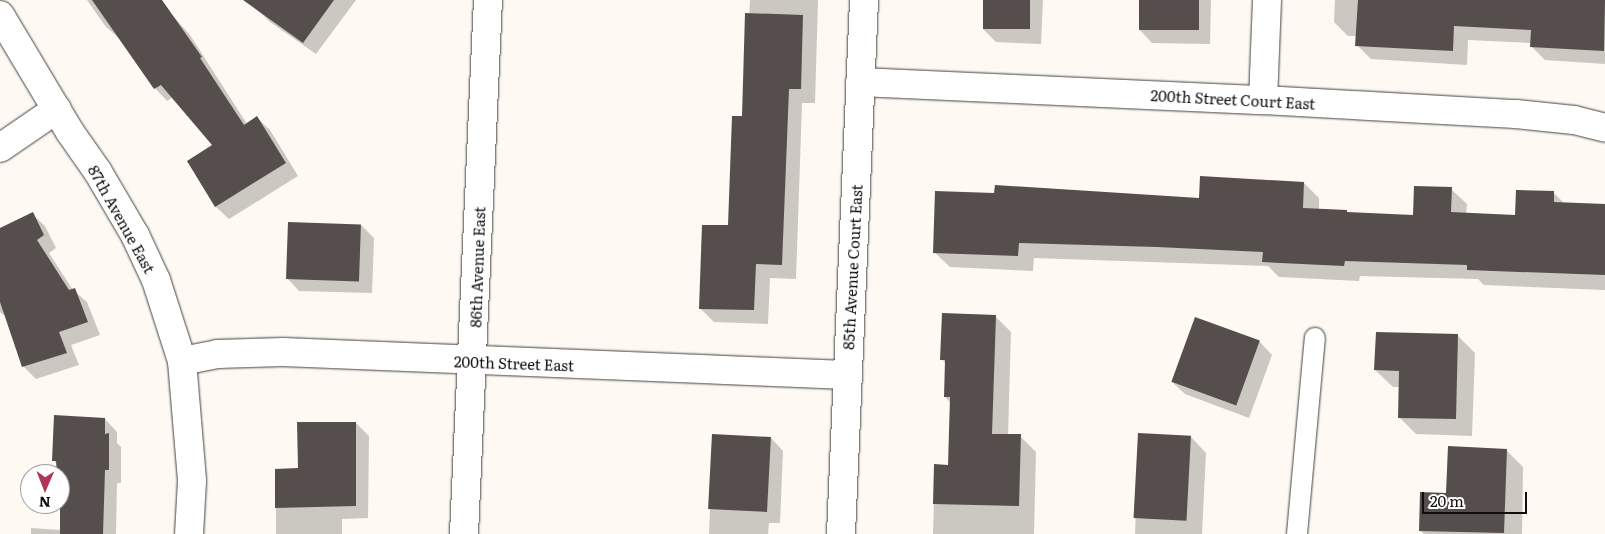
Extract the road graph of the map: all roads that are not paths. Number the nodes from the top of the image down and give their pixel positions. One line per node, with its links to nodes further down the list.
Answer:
1 (488, 0): 12 (street, 86th Avenue East)
2 (864, 0): 5 (street, 85th Avenue Court East)
3 (1267, 0): 6 (street)
4 (0, 15): 7 (street, 87th Avenue East)
5 (860, 82): 6 (street, 200th Street Court East); 13 (street, 85th Avenue Court East)
6 (1263, 100): 8 (street, 200th Street Court East)
7 (57, 109): 9 (street); 11 (street, 87th Avenue East)
8 (1605, 128)
9 (0, 148)
10 (1315, 338): 17 (lane)
11 (182, 361): 12 (street, 200th Street East); 14 (street, 87th Avenue East)
12 (473, 362): 13 (street, 200th Street East); 15 (street, 86th Avenue East)
13 (847, 374): 16 (street, 85th Avenue Court East)
14 (189, 534)
15 (464, 534)
16 (841, 534)
17 (1297, 534)

